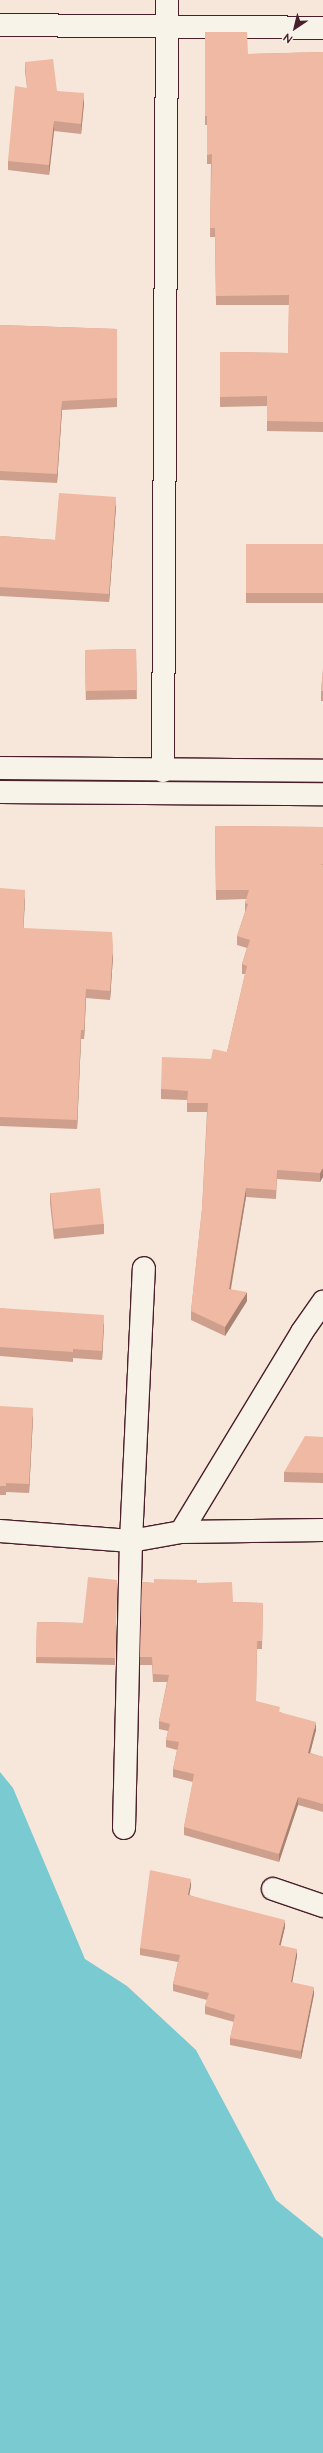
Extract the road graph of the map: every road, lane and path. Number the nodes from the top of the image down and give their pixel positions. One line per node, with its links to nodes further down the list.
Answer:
1 (167, 0): 3 (street)
2 (0, 24): 3 (street)
3 (166, 27): 4 (street); 6 (street)
4 (323, 28)
5 (0, 768): 6 (street)
6 (163, 771): 7 (street)
7 (323, 771)
8 (0, 792): 9 (street)
9 (323, 794)
10 (144, 1268): 15 (street)
11 (323, 1302): 14 (street)
12 (323, 1530): 14 (street)
13 (0, 1532): 15 (street)
14 (181, 1532): 15 (street)
15 (131, 1541): 16 (street)
16 (124, 1828)
17 (273, 1889): 18 (street)
18 (323, 1906)

